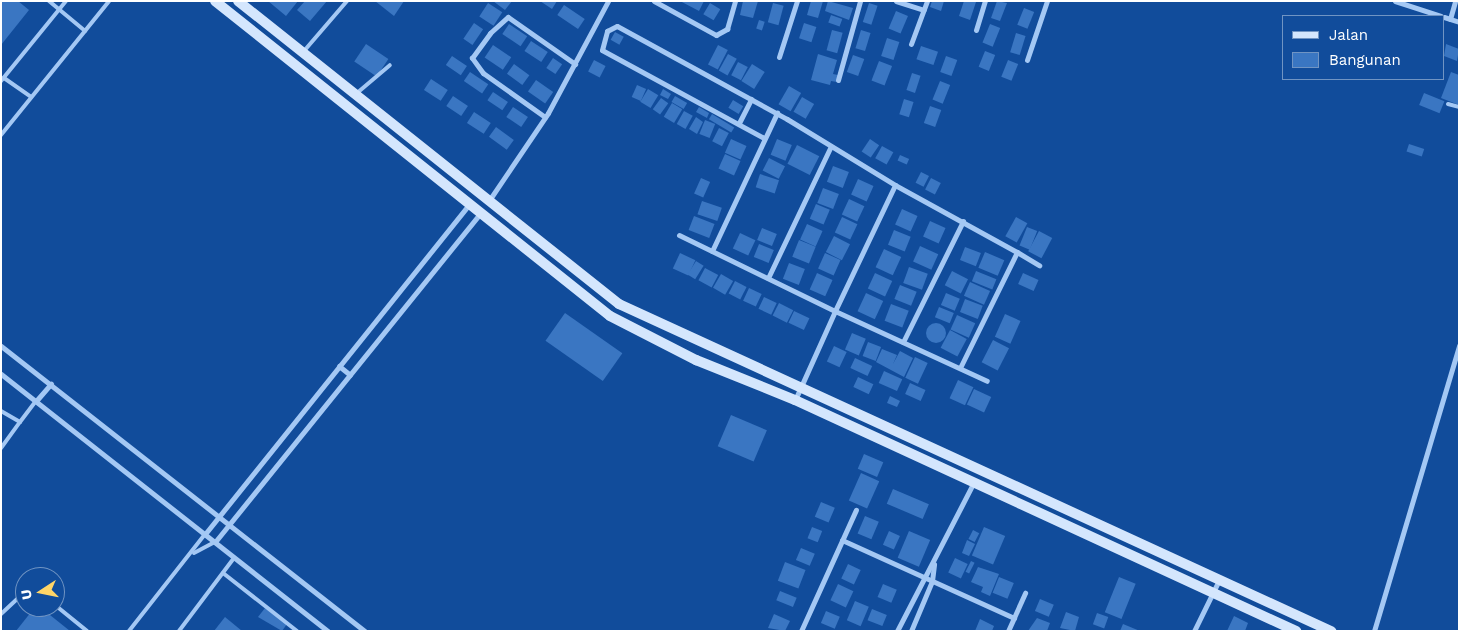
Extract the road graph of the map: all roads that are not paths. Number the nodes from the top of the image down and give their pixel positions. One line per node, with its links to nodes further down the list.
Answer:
1 (49, 1): 18 (lane)
2 (66, 1): 18 (lane)
3 (109, 1): 25 (lane)
4 (215, 1): 48 (street)
5 (347, 1): 27 (lane)
6 (608, 1): 30 (street)
7 (654, 1): 8 (street)
8 (736, 1)
9 (797, 1): 28 (street)
10 (860, 1): 33 (street)
11 (896, 1): 19 (street)
12 (927, 1): 19 (street)
13 (985, 1): 24 (street)
14 (1047, 1): 29 (street)
15 (1455, 1): 22 (street)
16 (240, 2): 27 (street)
17 (1397, 2): 20 (street)
18 (60, 10): 25 (lane); 32 (lane)
19 (924, 10): 26 (street)
20 (1437, 15)
21 (1445, 18): 22 (street)
22 (1450, 19): 23 (street)
23 (1459, 22)
24 (976, 30)
25 (85, 31): 35 (lane)
26 (912, 44)
27 (303, 53): 34 (street)
28 (779, 58)
29 (1027, 60)
30 (575, 64): 40 (street); 40 (street)
31 (390, 65): 34 (lane)
32 (2, 80): 35 (lane)
33 (838, 80)
34 (355, 95): 46 (street)
35 (31, 97): 42 (lane)
36 (751, 99): 39 (street); 41 (street); 41 (street)
37 (1448, 104): 38 (lane)
38 (1459, 107)
39 (777, 114): 43 (street); 44 (street)
40 (545, 117): 47 (street)
41 (739, 123): 43 (street)
42 (1, 135)
43 (764, 138): 52 (street)
44 (830, 146): 45 (street); 55 (street)
45 (894, 185): 50 (street); 56 (street)
46 (477, 192): 47 (street); 48 (street)
47 (488, 202): 49 (street); 66 (street)
48 (469, 204): 49 (street); 60 (street)
49 (480, 214): 63 (street); 67 (street)
50 (963, 221): 53 (street); 57 (street)
51 (679, 235): 52 (street)
52 (712, 251): 55 (street)
53 (1017, 252): 54 (street); 61 (street)
54 (1039, 265)
55 (768, 278): 56 (street)
56 (835, 311): 57 (street); 66 (street)
57 (903, 342): 61 (street)
58 (1459, 345): 105 (street)
59 (1, 346): 65 (street)
60 (339, 366): 63 (street); 74 (street)
61 (960, 368): 64 (street)
62 (1, 374): 68 (street)
63 (350, 375): 75 (street)
64 (986, 381)
65 (52, 384): 68 (street); 74 (street)
66 (801, 388): 67 (street); 84 (street)
67 (795, 400): 72 (street)
68 (36, 401): 70 (lane); 76 (street)
69 (1, 411): 70 (lane)
70 (20, 422): 71 (lane)
71 (1, 448)
72 (974, 482): 81 (street); 86 (street)
73 (856, 510): 77 (street)
74 (218, 517): 75 (street); 76 (street)
75 (228, 525): 78 (street); 97 (street)
76 (205, 534): 78 (street); 79 (lane)
77 (842, 540): 83 (street); 98 (street)
78 (215, 542): 79 (lane); 80 (street)
79 (192, 554): 93 (lane)
80 (234, 558): 82 (lane); 96 (street)
81 (934, 563): 83 (street); 85 (street)
82 (223, 573): 94 (lane); 95 (lane)
83 (923, 577): 85 (street); 99 (street)
84 (1219, 579): 86 (street); 104 (street)
85 (932, 581): 91 (street); 100 (street)
86 (1213, 592): 102 (street); 103 (street)
87 (1025, 593): 91 (street)
88 (15, 601): 90 (lane)
89 (65, 613): 92 (lane)
90 (1, 614)
91 (1014, 618): 101 (street)
92 (87, 631)
93 (129, 631)
94 (179, 631)
95 (297, 631)
96 (328, 631)
97 (364, 631)
98 (801, 631)
99 (897, 631)
100 (911, 631)
101 (1008, 631)
102 (1194, 631)
103 (1296, 631)
104 (1331, 631)
105 (1374, 631)

